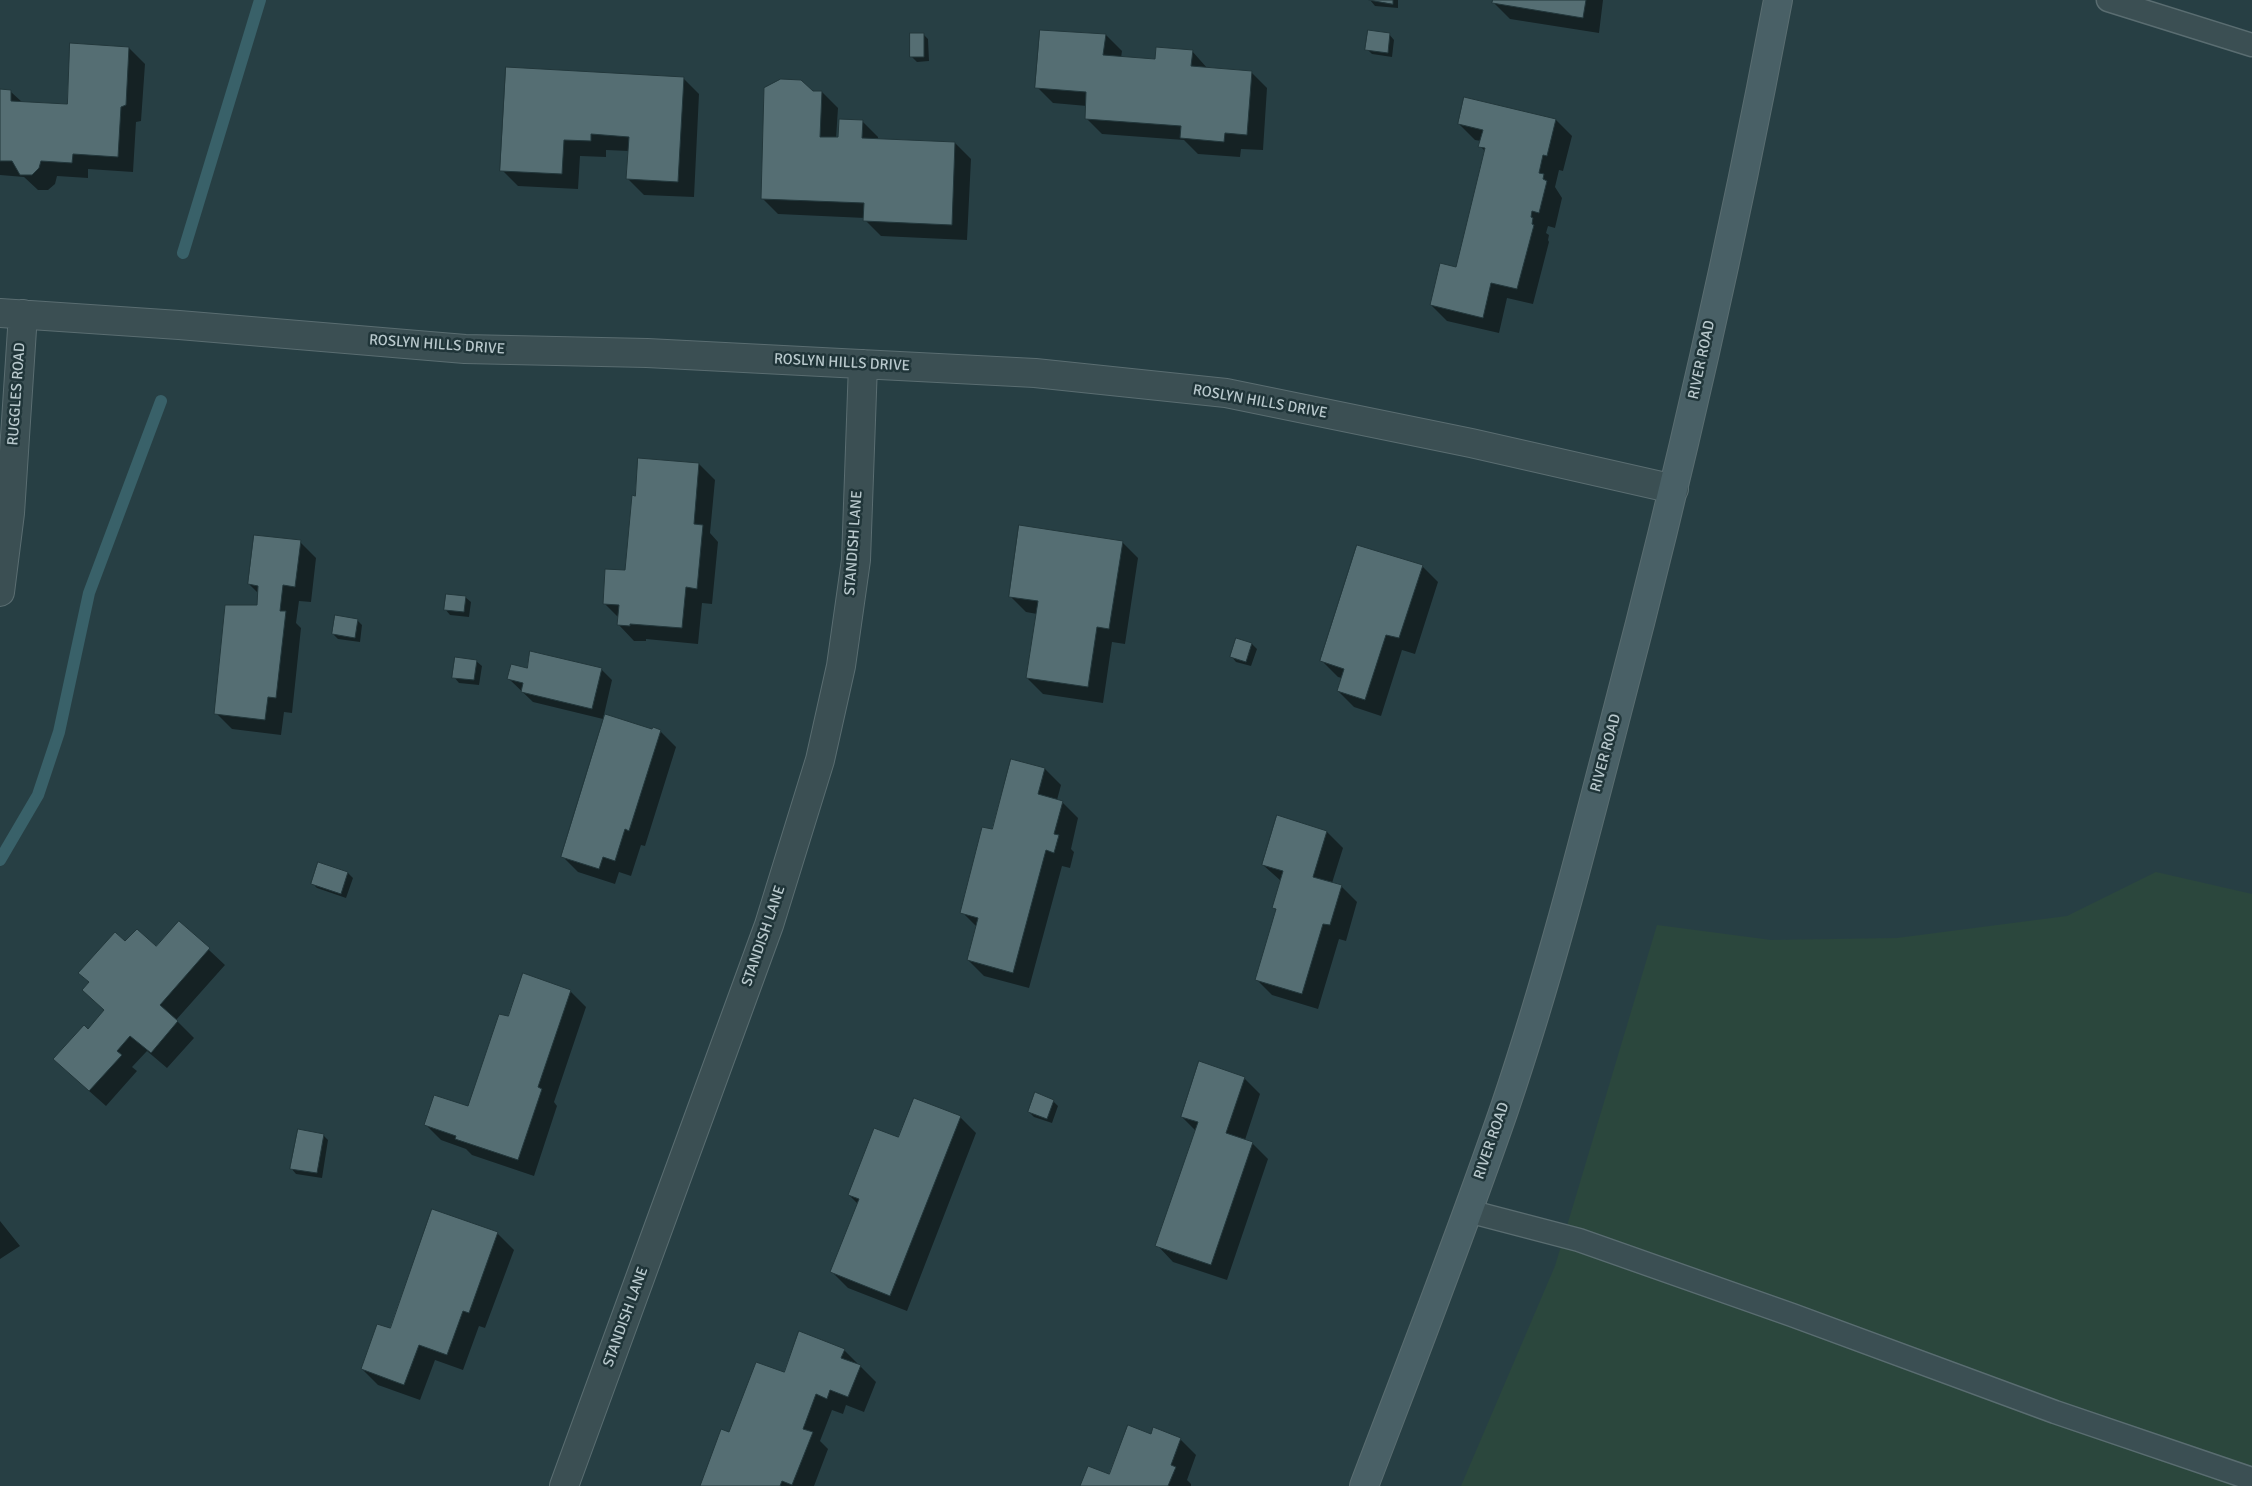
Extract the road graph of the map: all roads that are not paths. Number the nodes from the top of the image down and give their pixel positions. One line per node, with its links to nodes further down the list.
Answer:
1 (1778, 0): 6 (main road, RIVER ROAD)
2 (2108, 0): 3 (lane)
3 (2252, 45)
4 (11, 313): 5 (street, ROSLYN HILLS DRIVE); 7 (street, RUGGLES ROAD)
5 (863, 364): 6 (street, ROSLYN HILLS DRIVE); 10 (street, STANDISH LANE)
6 (1674, 489): 8 (main road, RIVER ROAD)
7 (0, 592)
8 (1468, 1211): 9 (lane); 11 (main road, RIVER ROAD)
9 (2252, 1479)
10 (564, 1486)
11 (1364, 1486)

